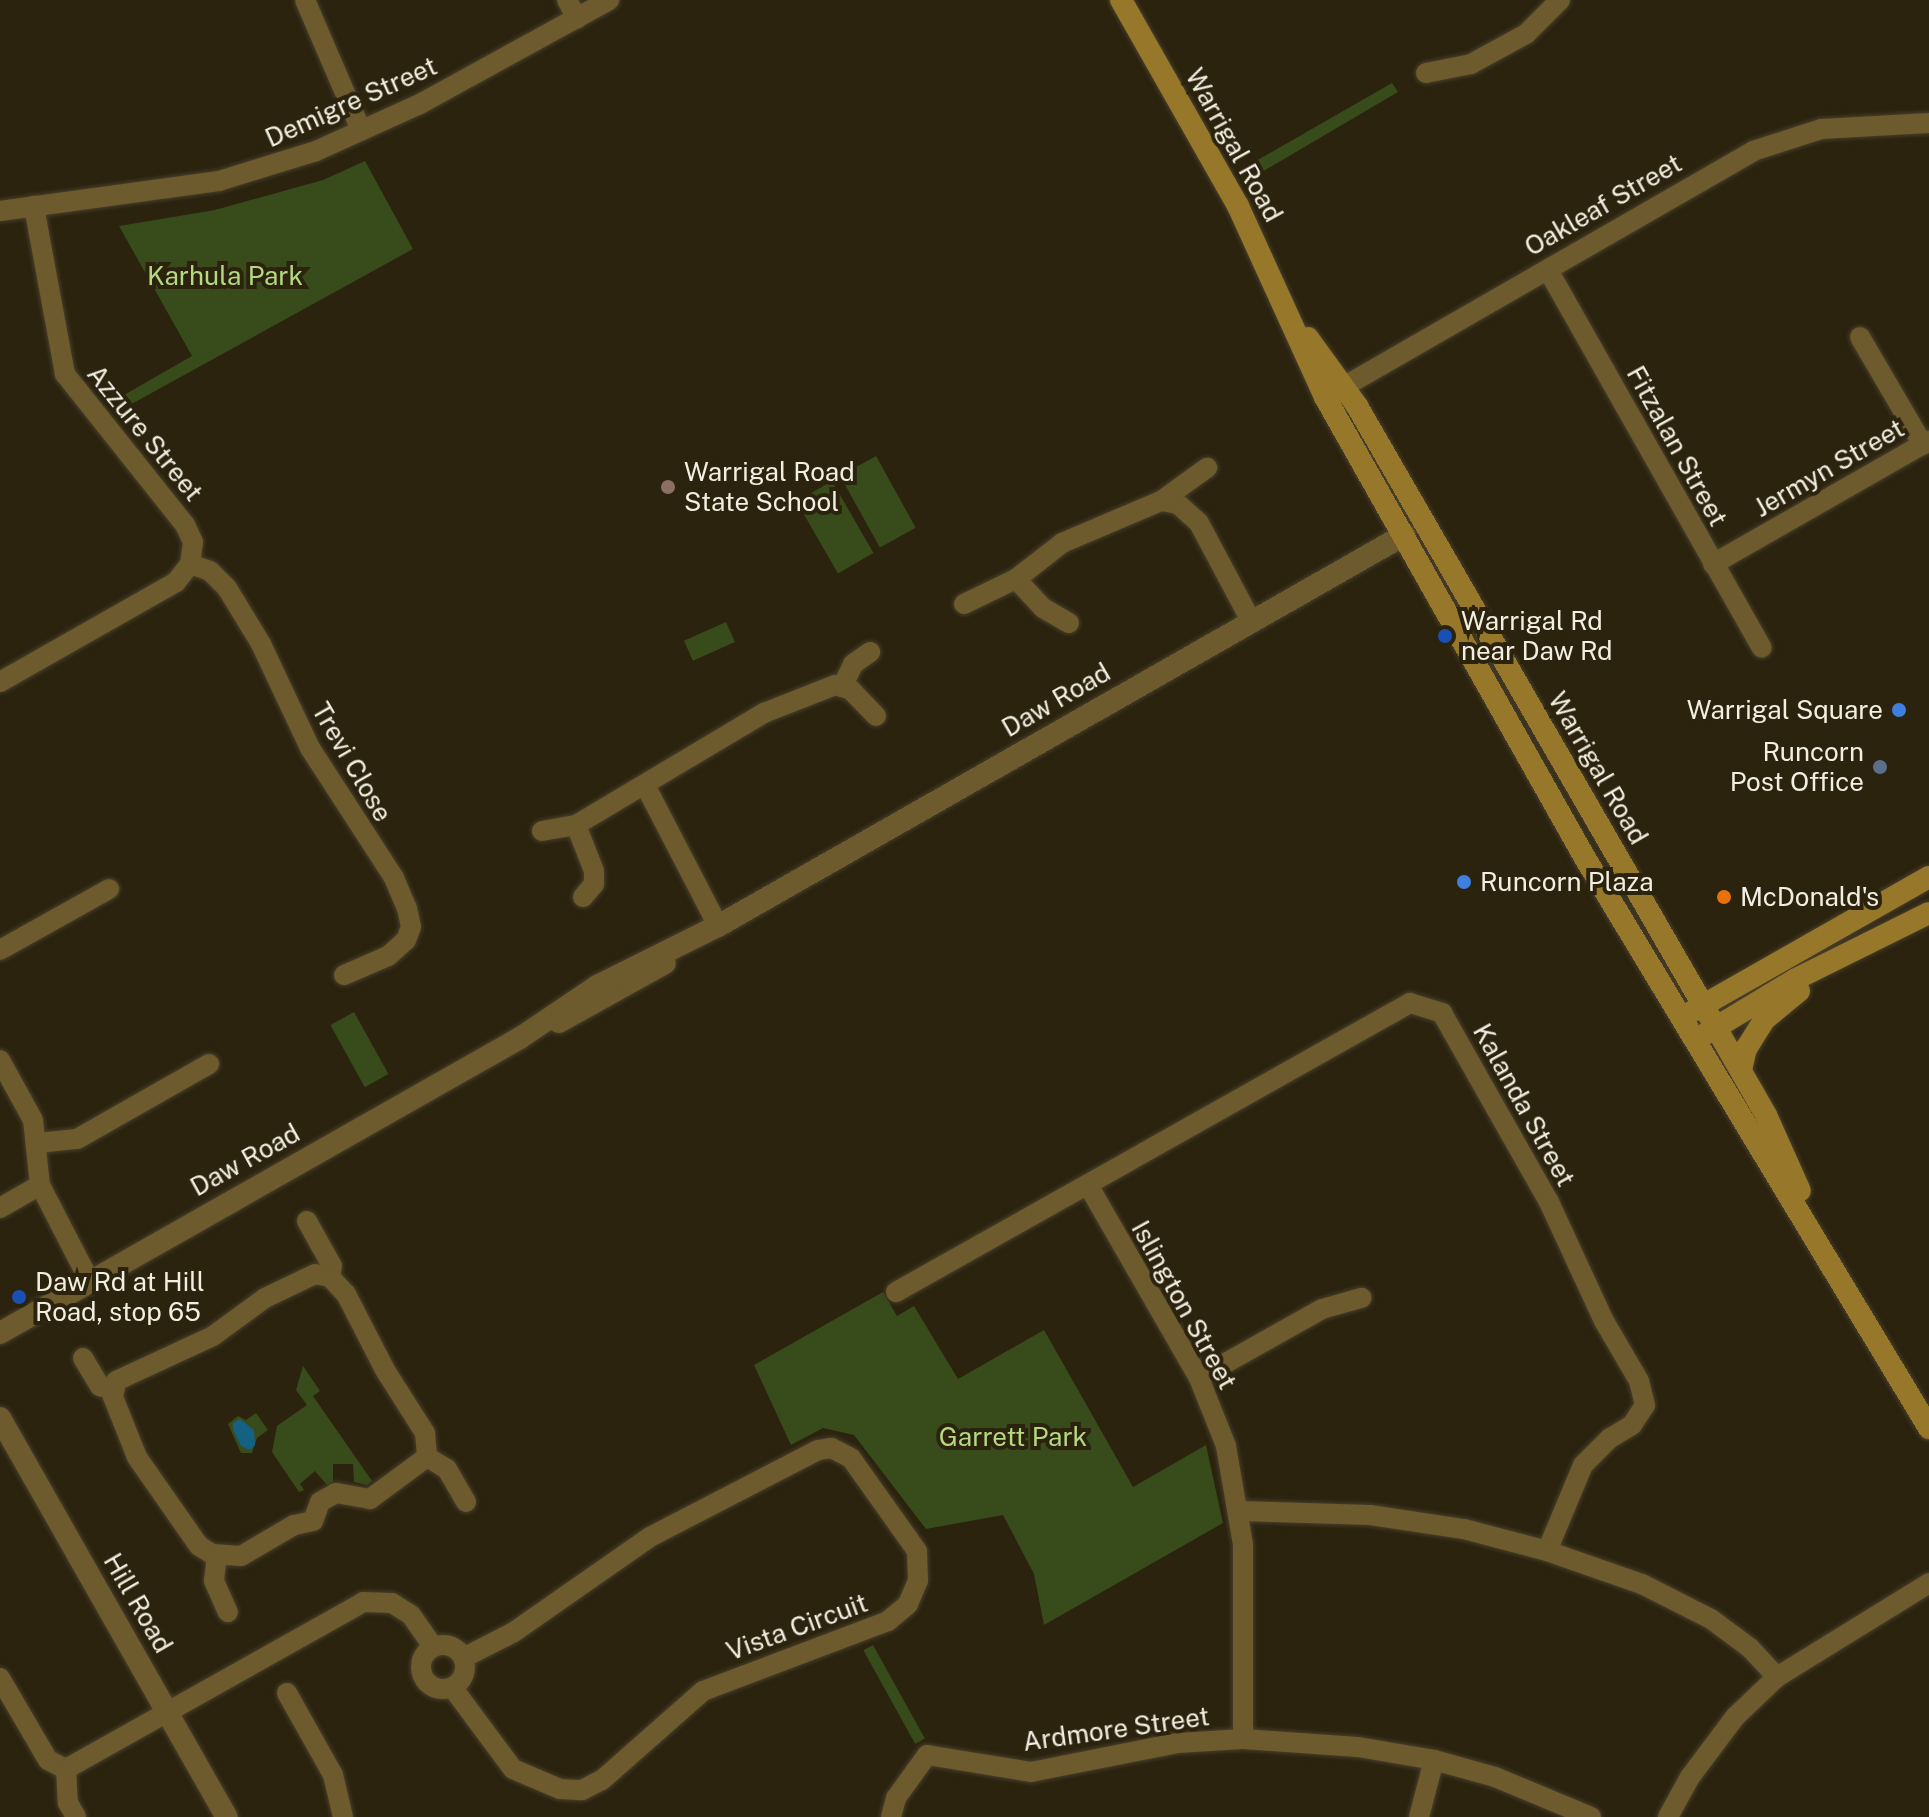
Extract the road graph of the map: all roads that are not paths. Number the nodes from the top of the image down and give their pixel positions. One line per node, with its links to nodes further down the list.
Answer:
1 (305, 0): 8 (street)
2 (609, 0): 5 (street, Demigre Street)
3 (1121, 0): 13 (main road, Warrigal Road)
4 (1560, 0): 6 (street)
5 (572, 9): 8 (street, Demigre Street)
6 (1426, 73)
7 (1929, 123): 11 (street, Oakleaf Street)
8 (361, 130): 9 (street, Demigre Street)
9 (34, 206): 10 (street, Demigre Street); 18 (street, Azzure Street)
10 (0, 211)
11 (1548, 270): 13 (street, Oakleaf Street); 19 (street, Fitzalan Street)
12 (1860, 337): 14 (street)
13 (1335, 391): 17 (main road, Warrigal Road)
14 (1926, 443): 19 (street, Jermyn Street)
15 (1207, 468): 16 (street)
16 (1161, 501): 20 (street); 22 (street)
17 (1413, 530): 22 (street, Daw Road); 29 (main road, Warrigal Road); 30 (main road, Warrigal Road)
18 (190, 564): 26 (street); 41 (street, Trevi Close)
19 (1713, 564): 24 (street, Fitzalan Street)
20 (1016, 579): 21 (street); 23 (street)
21 (964, 604)
22 (1251, 621): 38 (street, Daw Road)
23 (1069, 623)
24 (1762, 648)
25 (870, 652): 27 (street)
26 (0, 682)
27 (842, 687): 28 (street); 31 (street)
28 (876, 716)
29 (1540, 724): 30 (main road); 42 (main road, Warrigal Road)
30 (1517, 737): 43 (main road, Warrigal Road)
31 (645, 785): 32 (street); 38 (street)
32 (576, 825): 33 (street); 36 (street)
33 (542, 831)
34 (1929, 877): 42 (main road)
35 (109, 889): 40 (street)
36 (583, 897)
37 (1929, 913): 39 (main road)
38 (718, 926): 56 (street, Daw Road)
39 (1860, 949): 44 (main road); 48 (main road)
40 (0, 950)
41 (344, 975)
42 (1703, 1005): 43 (main road); 44 (main road, Warrigal Road)
43 (1679, 1019): 45 (main road, Warrigal Road)
44 (1715, 1027): 45 (main road); 48 (main road, Warrigal Road)
45 (1692, 1041): 54 (main road, Warrigal Road)
46 (0, 1060): 49 (street)
47 (209, 1064): 49 (street)
48 (1741, 1070): 54 (main road, Warrigal Road)
49 (38, 1143): 50 (street)
50 (40, 1185): 52 (street); 56 (street)
51 (1088, 1185): 57 (street, Kalanda Street); 61 (street, Islington Street); 68 (street, Kalanda Street)
52 (0, 1208)
53 (307, 1221): 55 (street)
54 (1830, 1257): 64 (main road, Warrigal Road)
55 (330, 1277): 62 (street); 65 (street)
56 (89, 1280): 59 (street, Daw Road)
57 (896, 1292)
58 (1361, 1298): 61 (street)
59 (0, 1333)
60 (83, 1358): 62 (street)
61 (1199, 1378): 67 (street, Islington Street)
62 (114, 1390): 69 (street)
63 (0, 1418): 78 (street, Hill Road)
64 (1929, 1428)
65 (427, 1457): 66 (street); 69 (street)
66 (466, 1502)
67 (1240, 1511): 68 (street); 79 (street, Islington Street)
68 (1547, 1551): 74 (street)
69 (217, 1556): 71 (street)
70 (1929, 1583): 74 (street)
71 (228, 1612)
72 (433, 1647): 73 (street); 76 (street); 78 (street)
73 (463, 1658): 76 (street); 76 (street, Vista Circuit)
74 (1777, 1677): 88 (street)
75 (0, 1678): 81 (street)
76 (452, 1687)
77 (287, 1693): 84 (street)
78 (168, 1712): 81 (street); 83 (street, Hill Road)
79 (1243, 1739): 80 (street, Ardmore Street); 85 (street, Ardmore Street)
80 (1434, 1760): 86 (street); 87 (street, Ardmore Street)
81 (66, 1769): 82 (street)
82 (76, 1817)
83 (227, 1817)
84 (343, 1817)
85 (891, 1817)
86 (1419, 1817)
87 (1591, 1817)
88 (1668, 1817)

